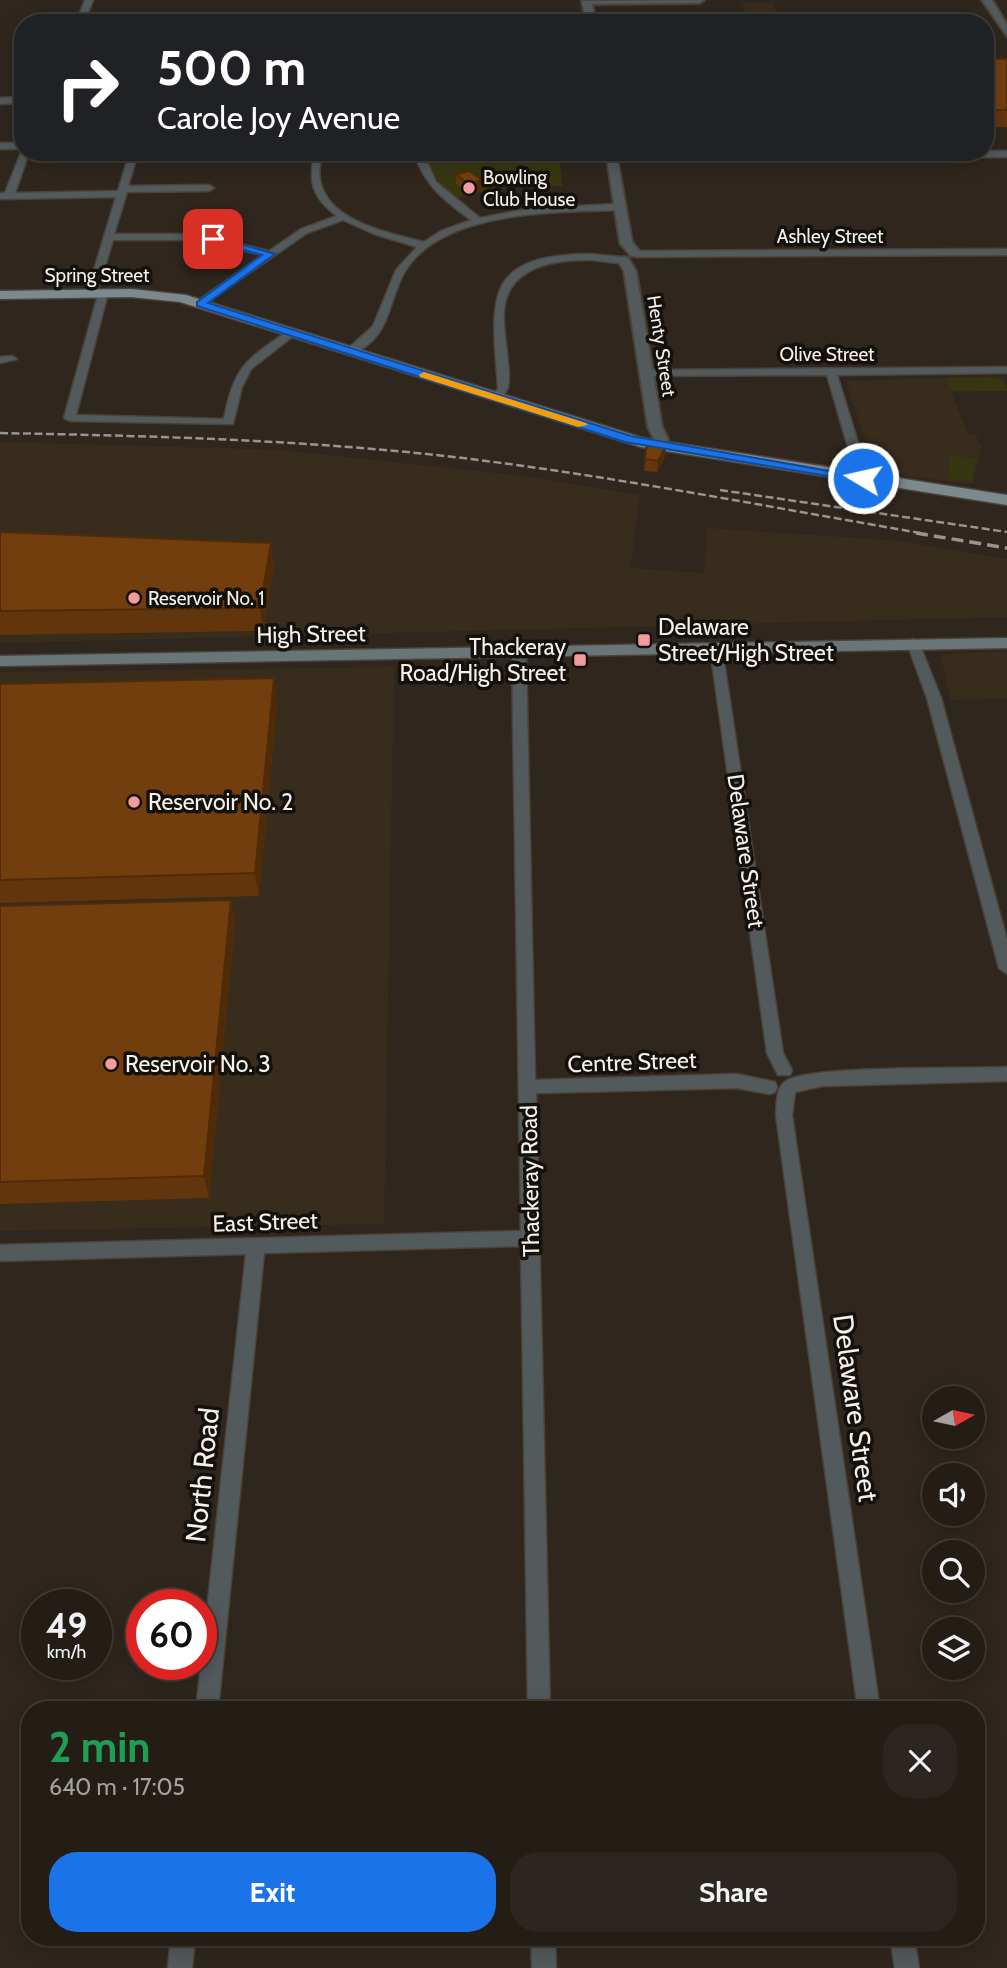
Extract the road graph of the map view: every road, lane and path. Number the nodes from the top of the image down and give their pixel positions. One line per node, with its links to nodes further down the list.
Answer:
1 (699, 0): 2 (street)
2 (587, 1)
3 (989, 2): 4 (street); 5 (street)
4 (1007, 4)
5 (1007, 33)
6 (21, 161): 13 (street)
7 (131, 161): 12 (street)
8 (317, 161): 15 (street)
9 (420, 161): 16 (street)
10 (613, 161): 14 (street, Henty Street)
11 (209, 188): 12 (street)
12 (122, 192): 13 (street); 17 (street)
13 (4, 196)
14 (619, 207): 16 (street); 21 (street, Henty Street)
15 (342, 217): 18 (street); 20 (street)
16 (477, 220): 18 (street)
17 (109, 237): 20 (street); 22 (street)
18 (426, 246): 26 (street)
19 (1007, 252): 21 (street, Ashley Street)
20 (270, 254): 24 (street)
21 (628, 257): 29 (street, Henty Street); 30 (street, Ashley Street)
22 (98, 293): 23 (main road, Spring Street); 24 (main road, Spring Street); 25 (street)
23 (0, 295)
24 (200, 304): 25 (main road, Spring Street)
25 (292, 333): 26 (main road, Spring Street)
26 (349, 352): 30 (main road, Spring Street)
27 (1007, 370): 28 (street, Olive Street)
28 (831, 371): 29 (street, Olive Street); 32 (street)
29 (647, 373): 31 (street, Henty Street)
30 (496, 398): 31 (main road, Spring Street)
31 (652, 445): 32 (main road, Spring Street)
32 (863, 478): 33 (main road, Spring Street)
33 (1007, 500)
34 (1007, 636): 35 (main road, High Street)
35 (958, 642): 36 (main road, High Street); 37 (main road, High Street)
36 (917, 643): 38 (main road, High Street); 41 (street)
37 (1007, 643)
38 (716, 648): 39 (main road, High Street); 43 (street, Delaware Street)
39 (519, 653): 40 (main road, High Street); 44 (street, Thackeray Road)
40 (0, 661)
41 (1007, 967)
42 (1007, 1074): 43 (street, Centre Street)
43 (779, 1080): 44 (street, Centre Street); 50 (street, Delaware Street)
44 (528, 1087): 45 (street, Thackeray Road)
45 (531, 1238): 46 (street, East Street); 49 (street, Thackeray Road)
46 (256, 1247): 47 (street, East Street); 48 (street, North Road)
47 (0, 1253)
48 (208, 1701)
49 (539, 1701)
50 (868, 1701)
51 (182, 1946): 54 (street)
52 (543, 1946): 55 (street)
53 (903, 1946): 56 (street)
54 (180, 1968)
55 (544, 1968)
56 (907, 1968)

